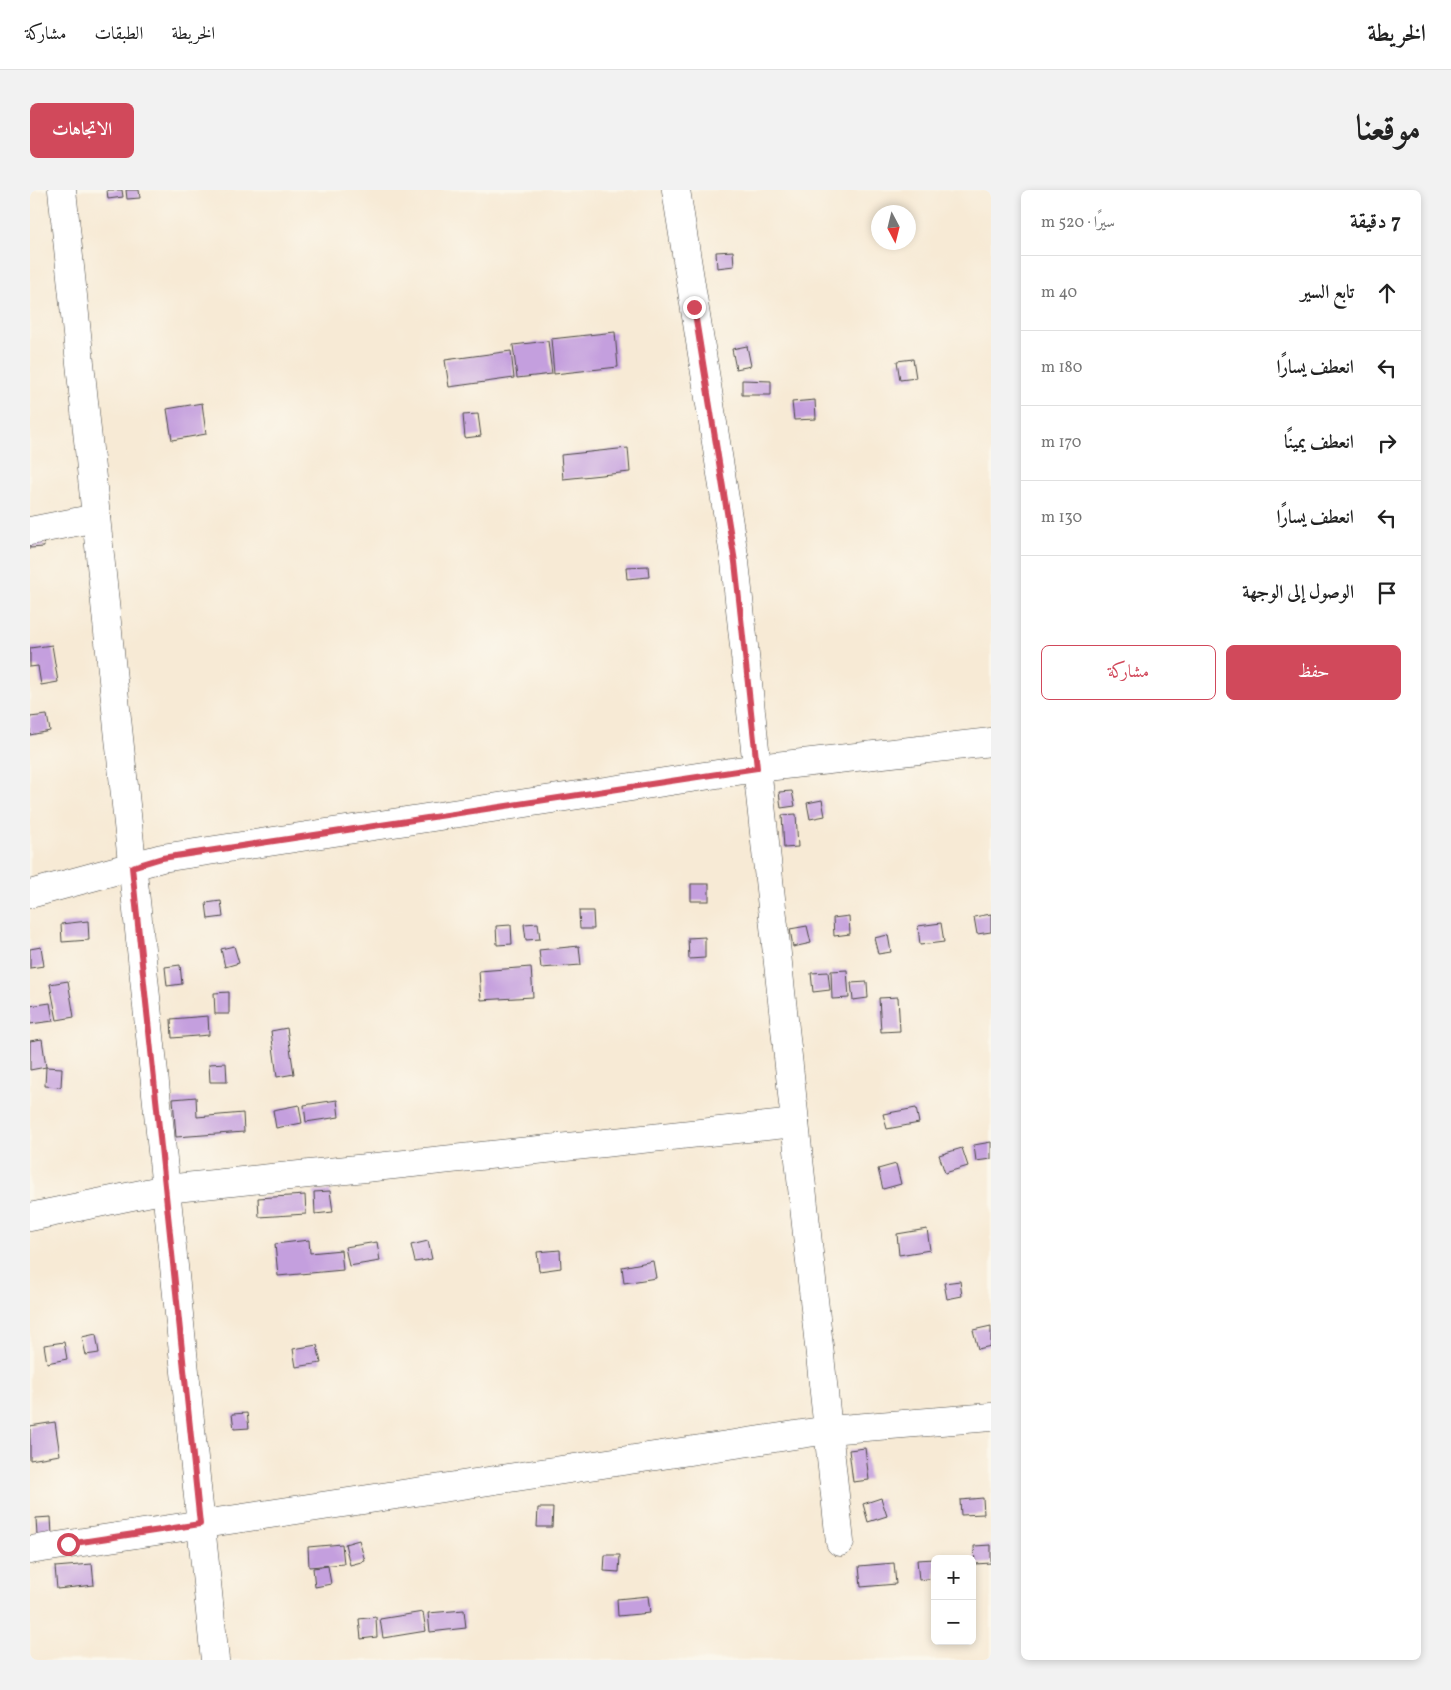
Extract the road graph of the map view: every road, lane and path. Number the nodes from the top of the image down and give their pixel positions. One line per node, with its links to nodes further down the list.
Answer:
1 (62, 190): 3 (street)
2 (676, 190): 6 (street)
3 (96, 518): 4 (street); 7 (street)
4 (30, 531)
5 (991, 742): 6 (street)
6 (757, 768): 7 (street); 9 (street)
7 (132, 867): 8 (street); 10 (street)
8 (30, 894)
9 (795, 1123): 10 (street); 13 (street)
10 (166, 1189): 11 (street); 14 (street)
11 (30, 1217)
12 (991, 1417): 13 (street)
13 (828, 1430): 14 (street); 15 (street)
14 (200, 1524): 16 (street); 17 (street)
15 (840, 1542)
16 (30, 1550)
17 (214, 1660)

